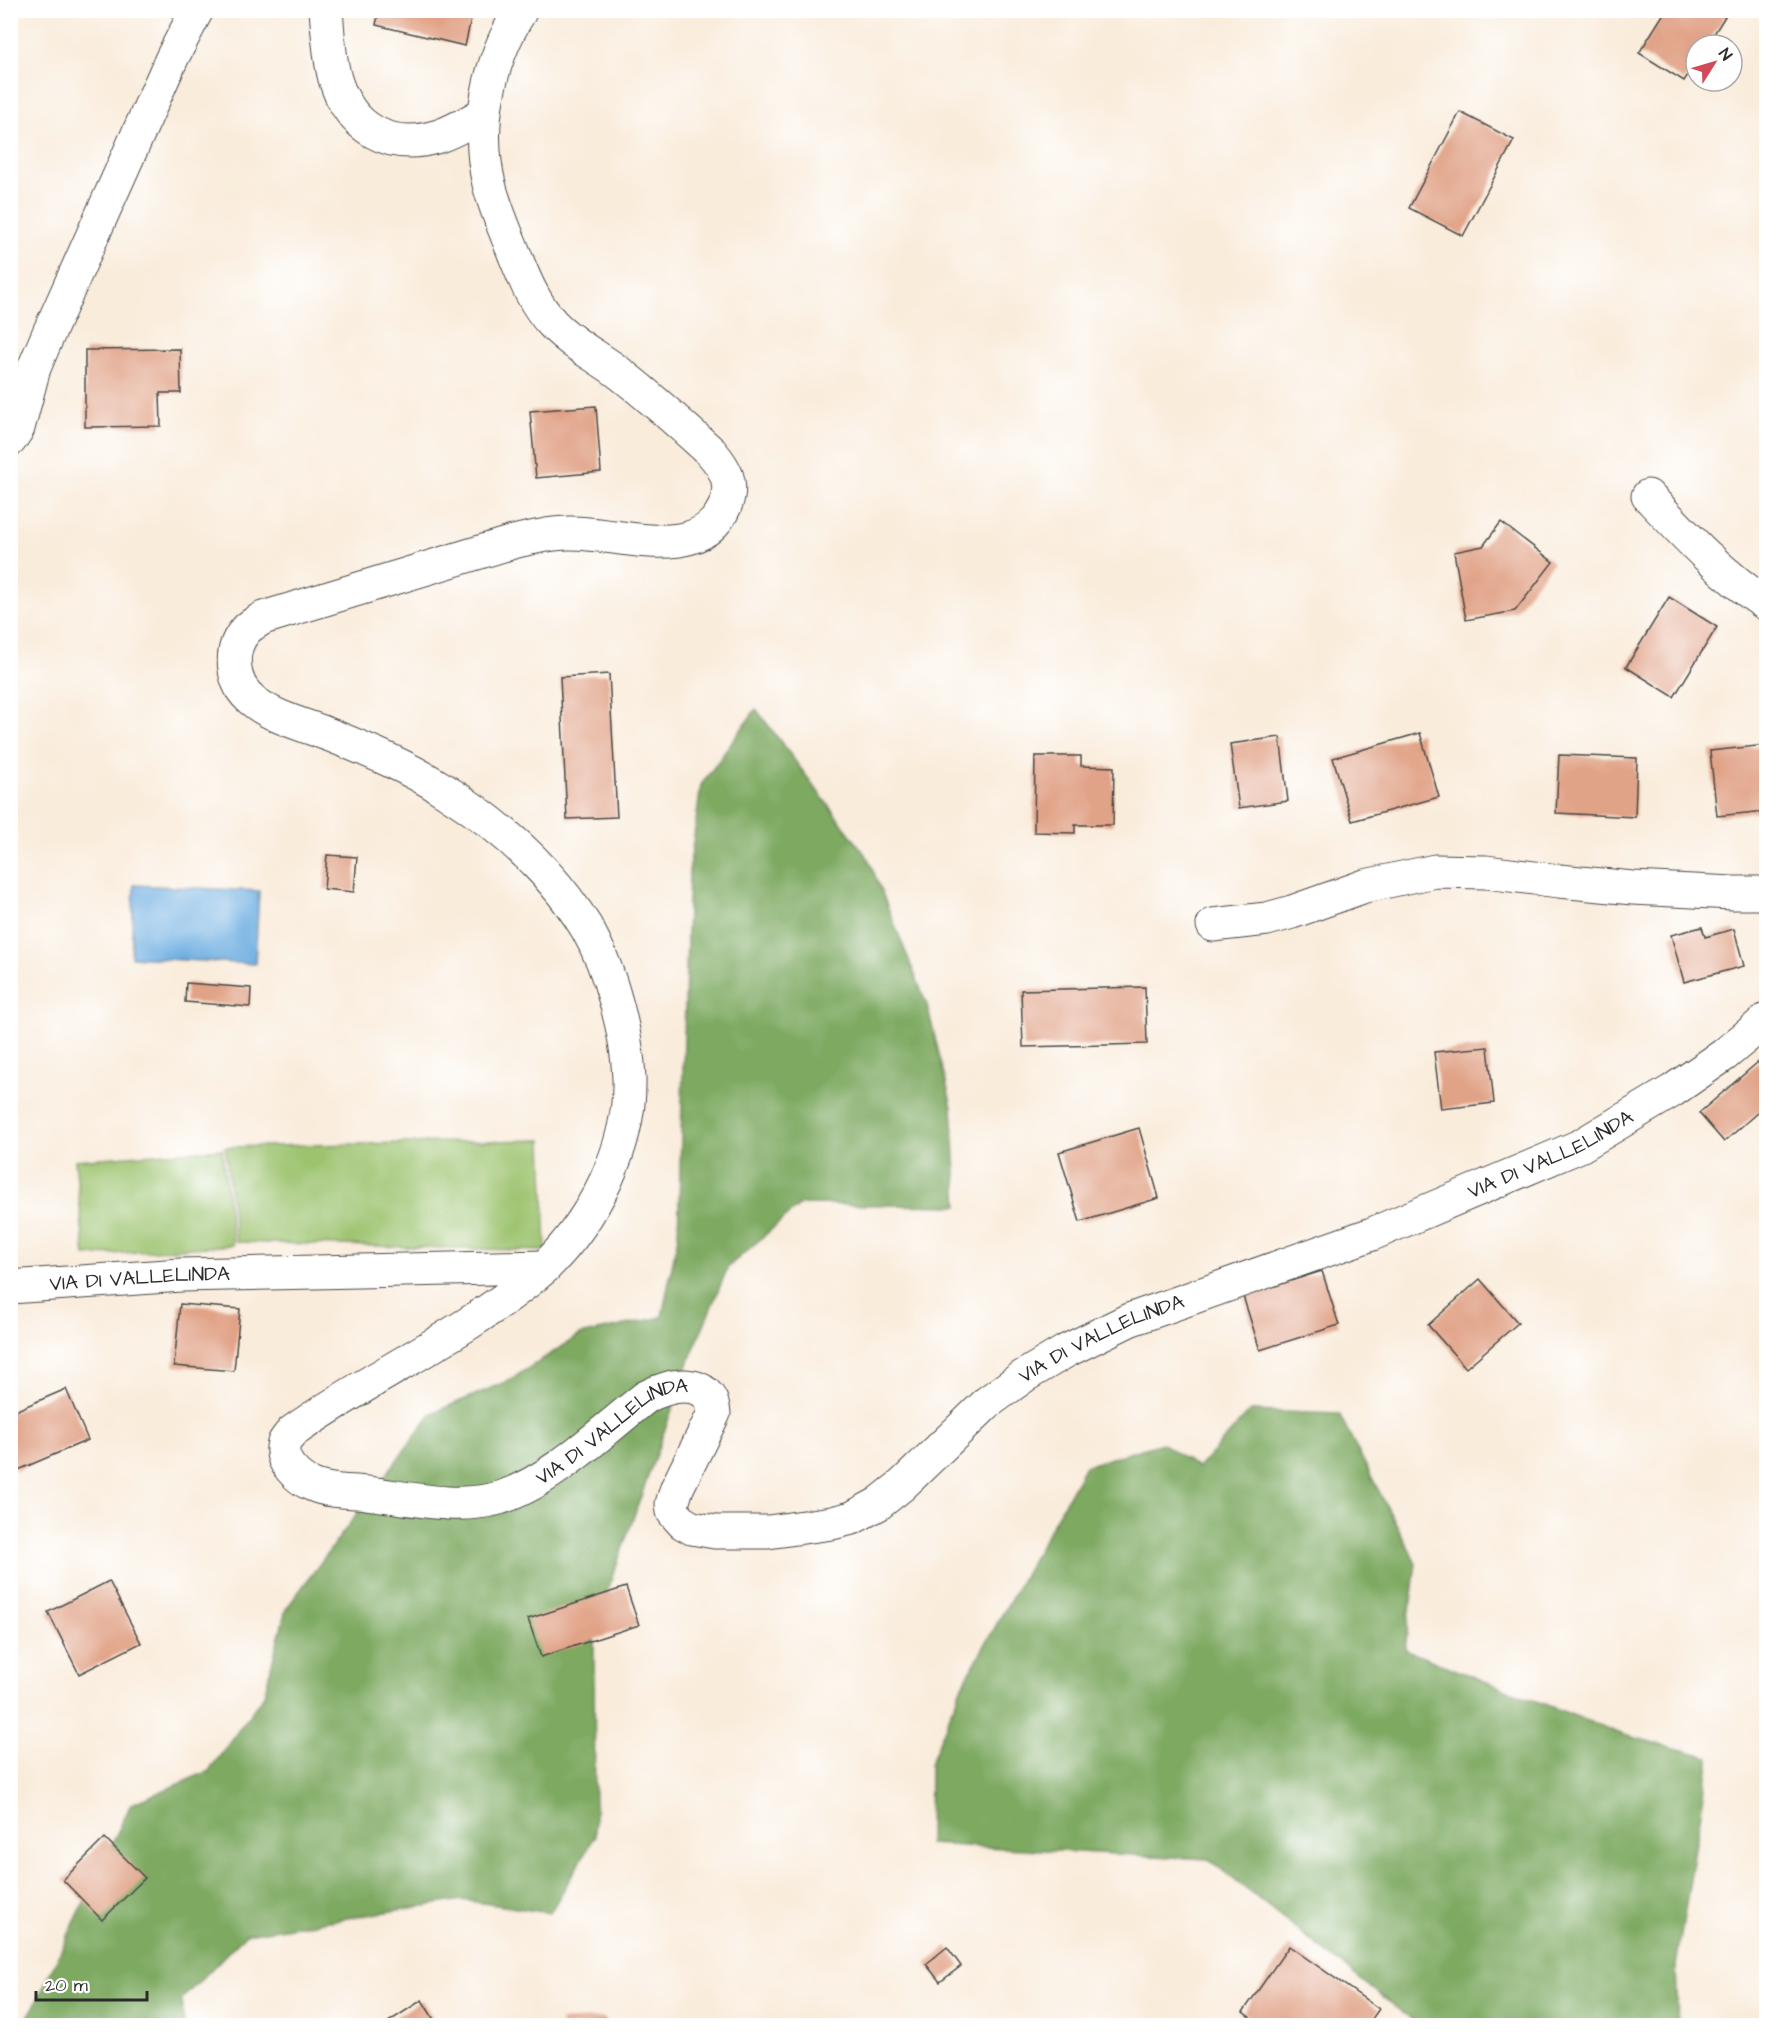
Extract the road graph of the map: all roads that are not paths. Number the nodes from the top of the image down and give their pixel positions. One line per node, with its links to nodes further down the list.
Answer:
1 (197, 10): 5 (street)
2 (326, 10): 4 (street)
3 (521, 10): 4 (street)
4 (484, 114): 11 (street)
5 (10, 440)
6 (1648, 496): 7 (street)
7 (1767, 604)
8 (1767, 893): 9 (street)
9 (1213, 925)
10 (1767, 1020): 11 (street, VIA DI VALLELINDA)
11 (545, 1267): 12 (street, VIA DI VALLELINDA)
12 (10, 1287)

